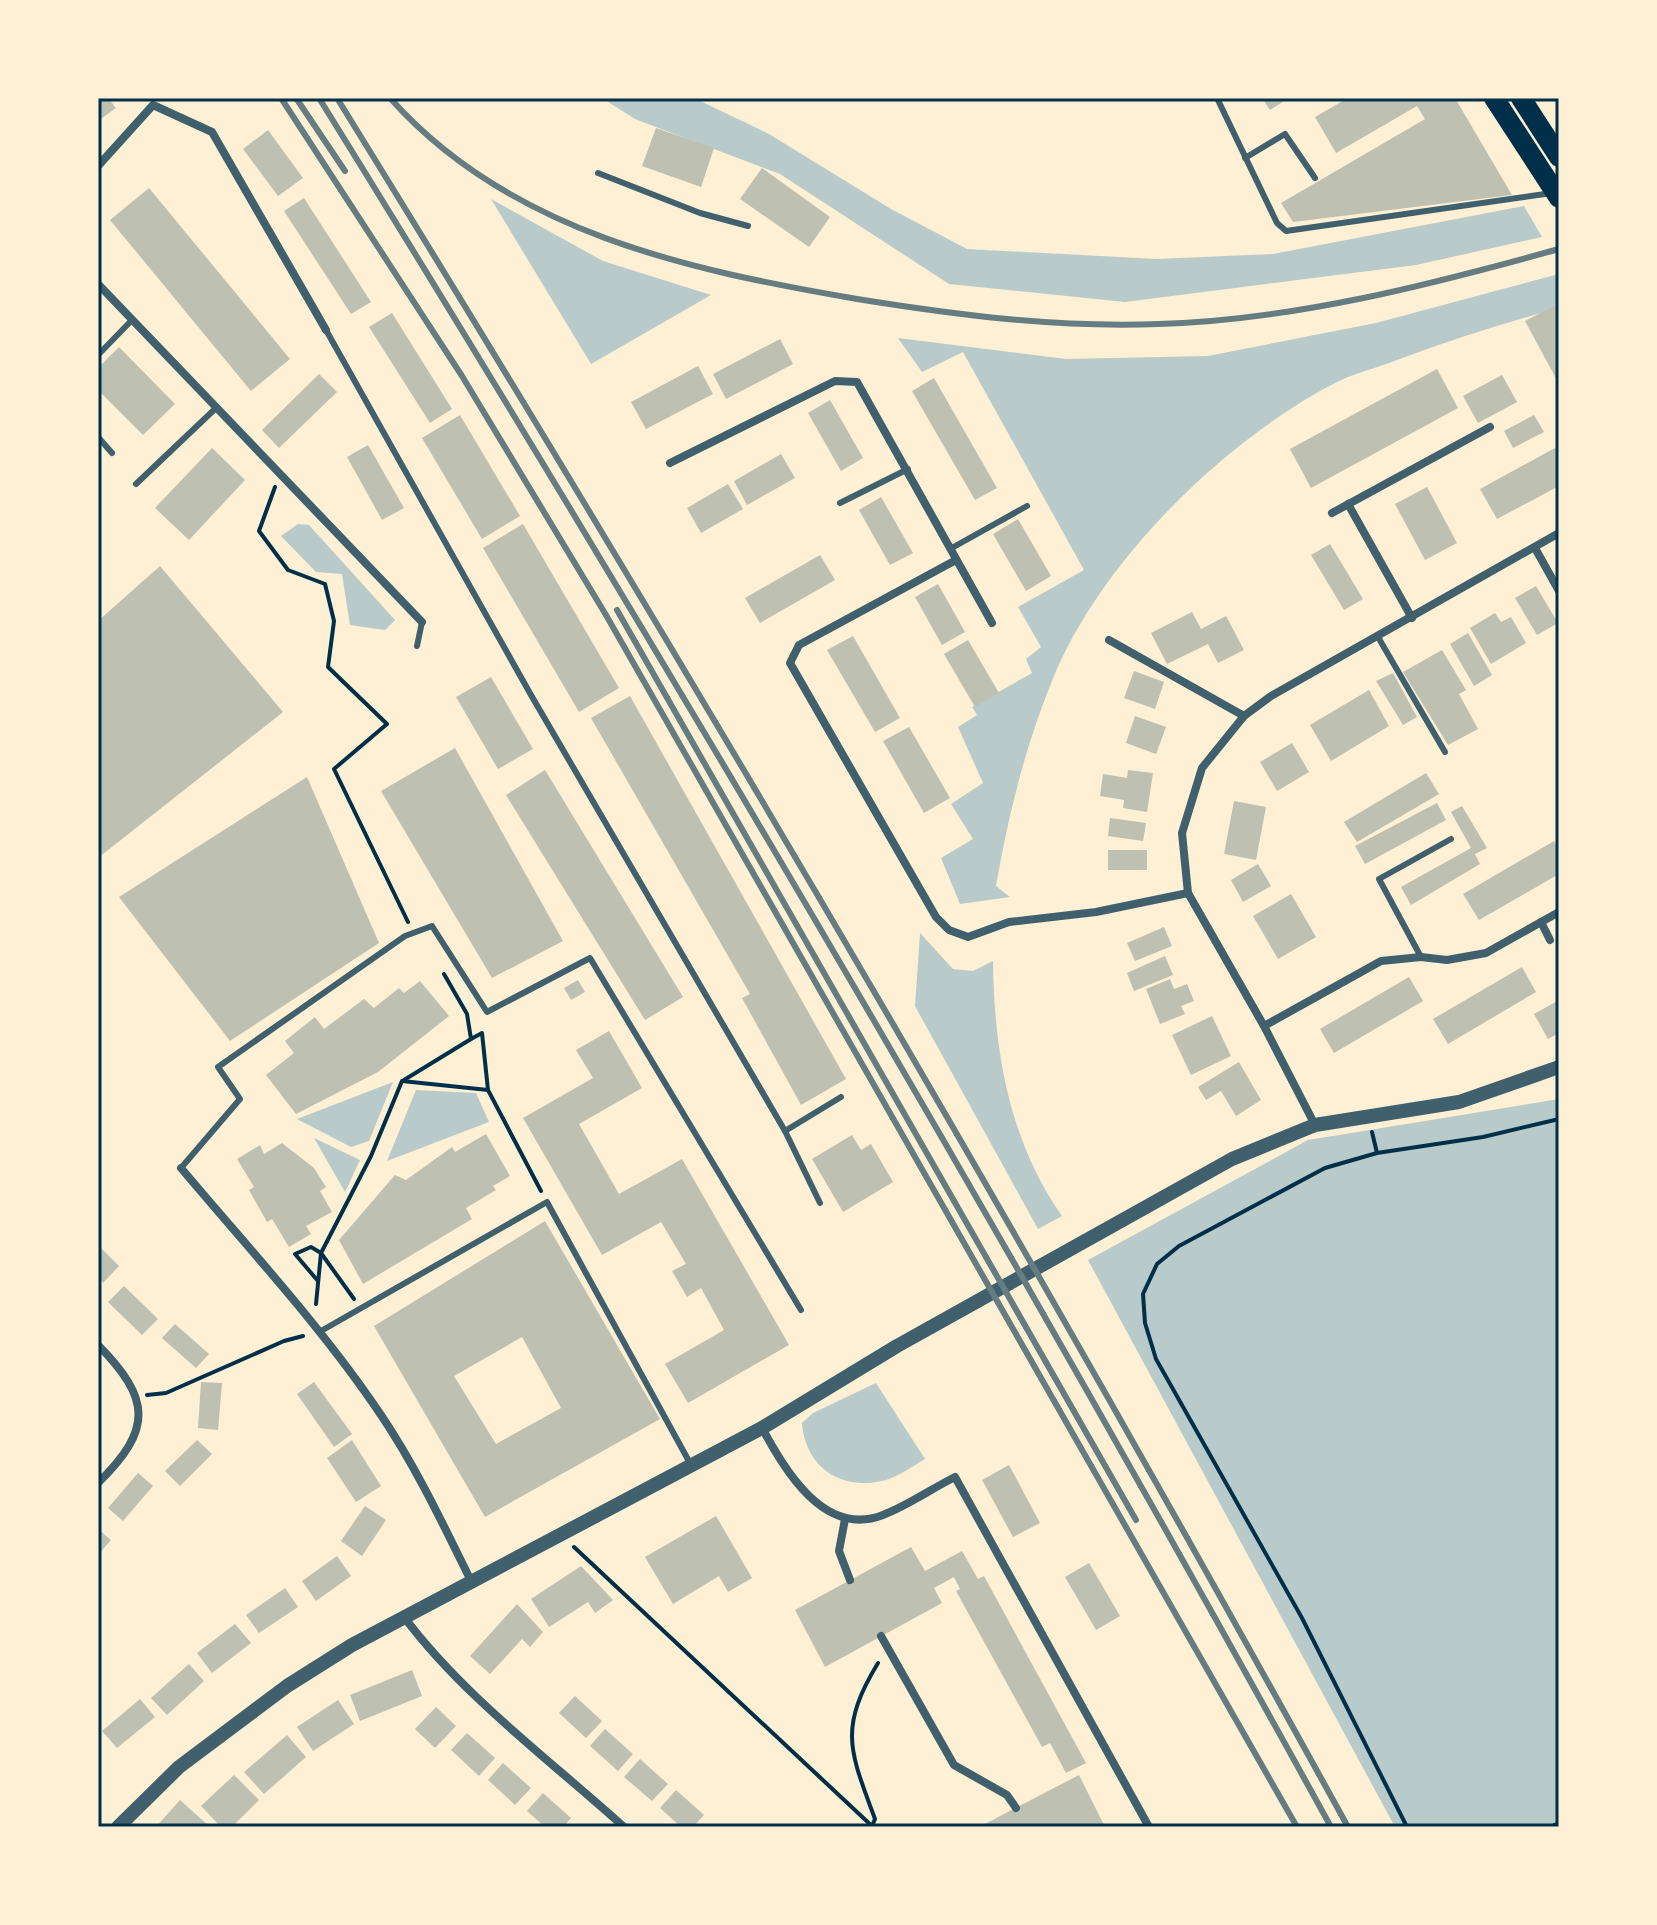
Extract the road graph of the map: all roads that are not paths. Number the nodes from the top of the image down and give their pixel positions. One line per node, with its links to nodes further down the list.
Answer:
1 (1217, 98): 5 (lane)
2 (1494, 98): 9 (main road)
3 (1521, 98): 4 (main road)
4 (1559, 157)
5 (1245, 158): 8 (lane); 9 (lane)
6 (98, 166): 13 (street)
7 (598, 173): 10 (lane)
8 (1315, 178)
9 (1557, 195)
10 (748, 226)
11 (98, 284): 12 (street)
12 (131, 321): 14 (lane); 15 (street)
13 (326, 330): 49 (lane)
14 (98, 355)
15 (216, 408): 21 (lane); 32 (street)
16 (1490, 427): 23 (street)
17 (98, 437): 18 (lane)
18 (112, 453)
19 (670, 463): 20 (street)
20 (908, 469): 22 (lane); 28 (street)
21 (136, 484)
22 (840, 503)
23 (1348, 504): 25 (street); 31 (street)
24 (1027, 506): 28 (lane)
25 (1332, 513)
26 (1559, 533): 27 (street)
27 (1535, 548): 30 (street); 31 (street)
28 (950, 549): 29 (street)
29 (956, 560): 33 (street); 40 (street)
30 (1559, 591)
31 (1412, 618): 34 (street)
32 (422, 622): 36 (lane)
33 (992, 623)
34 (1378, 637): 37 (street); 38 (lane)
35 (1109, 640): 37 (street)
36 (417, 646)
37 (1244, 716): 40 (street)
38 (1445, 752)
39 (1451, 839): 44 (lane)
40 (1188, 893): 45 (street)
41 (1559, 912): 42 (street)
42 (1541, 922): 43 (street); 44 (street)
43 (1550, 940)
44 (1421, 957): 45 (street)
45 (1264, 1026): 48 (street)
46 (1559, 1067): 48 (street)
47 (841, 1097): 49 (lane)
48 (1315, 1125): 55 (street)
49 (785, 1131): 51 (lane)
50 (181, 1168): 52 (lane); 53 (street)
51 (820, 1203)
52 (801, 1310)
53 (321, 1331): 56 (lane); 60 (street)
54 (98, 1345): 57 (street)
55 (762, 1428): 56 (street); 58 (street)
56 (691, 1465): 60 (street)
57 (98, 1483)
58 (845, 1519): 59 (street); 66 (street)
59 (850, 1580)
60 (471, 1581): 61 (street)
61 (404, 1616): 64 (street); 65 (street)
62 (881, 1636): 63 (street)
63 (1016, 1808)
64 (118, 1827)
65 (624, 1827)
66 (1149, 1827)

